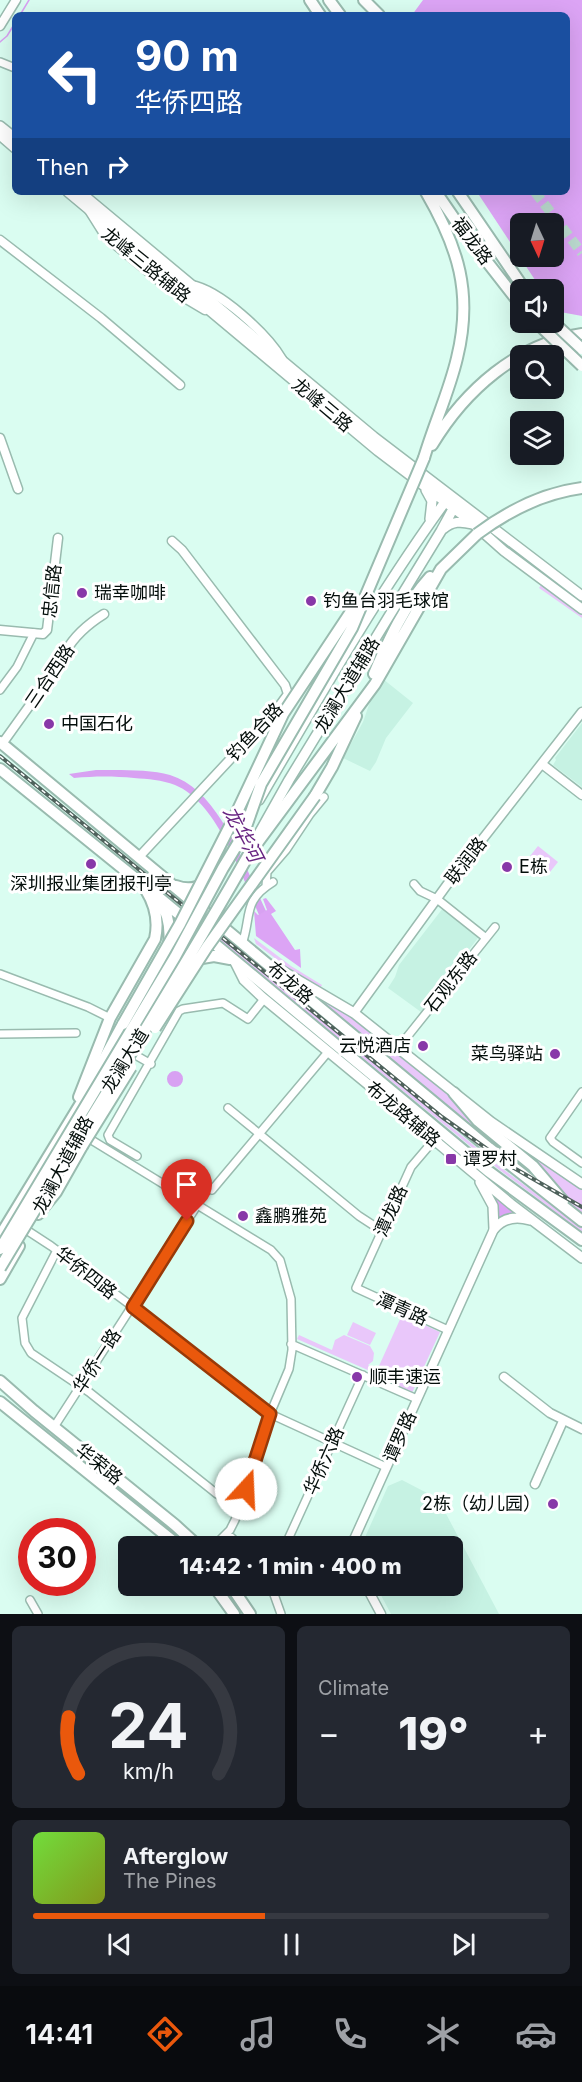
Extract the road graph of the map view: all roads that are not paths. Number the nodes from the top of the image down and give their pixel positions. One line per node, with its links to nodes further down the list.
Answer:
1 (16, 0): 4 (street)
2 (364, 0): 3 (main road)
3 (376, 12)
4 (0, 26)
5 (0, 126): 7 (main road)
6 (0, 135): 8 (main road)
7 (12, 136)
8 (12, 145)
9 (72, 195): 25 (main road, 龙峰三路)
10 (84, 195): 28 (main road, 龙峰三路)
11 (428, 195): 24 (main road)
12 (438, 195): 16 (main road, 福龙路)
13 (460, 195): 15 (main road, 福龙路)
14 (0, 240): 22 (street)
15 (517, 279)
16 (510, 291)
17 (564, 332): 20 (main road, bridge)
18 (548, 333): 21 (main road, bridge)
19 (582, 334): 24 (main road)
20 (582, 349)
21 (582, 366)
22 (180, 385)
23 (0, 438): 27 (street)
24 (424, 458): 34 (main road, bridge)
25 (422, 485): 28 (main road, 龙峰三路); 29 (main road)
26 (582, 488): 30 (main road, bridge)
27 (18, 489)
28 (450, 503): 29 (main road, 龙澜大道辅路); 30 (main road, 龙峰三路); 31 (main road, 龙澜大道辅路); 35 (main road, 龙峰三路)
29 (429, 522): 42 (main road, 龙澜大道辅路)
30 (475, 530): 31 (main road); 36 (main road, 龙峰三路); 50 (main road, 龙澜大道); 89 (main road, bridge)
31 (441, 531): 43 (main road, 龙澜大道辅路)
32 (58, 538): 39 (street, 忠信路)
33 (172, 541): 51 (street, 钓鱼合路)
34 (375, 573): 49 (main road, 龙澜大道, bridge); 84 (main road, bridge)
35 (582, 596)
36 (582, 609)
37 (104, 614): 44 (street, 三合西路)
38 (0, 630): 39 (street, 忠信路)
39 (34, 633): 40 (street)
40 (0, 690)
41 (582, 712): 45 (street, 联润路)
42 (298, 733): 43 (main road); 49 (main road, 龙澜大道辅路)
43 (312, 741): 50 (main road, 龙澜大道辅路)
44 (1, 743): 51 (main road, 布龙路)
45 (542, 764): 47 (street); 58 (street, 联润路)
46 (0, 769): 53 (main road, 布龙路)
47 (582, 795)
48 (324, 797): 65 (street)
49 (240, 834): 52 (main road, 龙澜大道辅路, bridge); 104 (main road, 龙澜大道, bridge)
50 (248, 854): 54 (main road, 龙澜大道辅路, bridge); 107 (main road, 龙澜大道, bridge)
51 (139, 857): 55 (main road, 布龙路)
52 (217, 872): 55 (main road); 59 (main road, 龙澜大道辅路)
53 (138, 881): 57 (main road, 布龙路); 74 (main road)
54 (230, 882): 60 (main road, 龙澜大道辅路); 65 (main road)
55 (170, 884): 59 (main road, 布龙路)
56 (414, 884): 58 (street)
57 (157, 896): 61 (main road, 布龙路); 68 (main road)
58 (436, 899): 64 (street); 73 (street, 联润路)
59 (197, 906): 60 (main road, 布龙路); 61 (main road, 龙澜大道辅路)
60 (210, 917): 63 (main road, 龙澜大道辅路); 65 (main road, 布龙路)
61 (189, 923): 63 (main road, 布龙路); 68 (main road, 龙澜大道辅路)
62 (495, 927): 64 (street, 石观东路)
63 (201, 933): 66 (main road, 布龙路); 69 (main road, 龙澜大道辅路)
64 (486, 938): 77 (street, 石观东路)
65 (239, 941): 67 (main road, 布龙路)
66 (234, 960): 69 (main road); 72 (main road, 布龙路)
67 (264, 961): 71 (main road, 布龙路); 73 (main road)
68 (164, 968): 84 (main road, 龙澜大道辅路)
69 (180, 969): 78 (main road, 龙澜大道辅路)
70 (0, 974): 74 (street)
71 (284, 979): 72 (main road); 97 (main road, 布龙路)
72 (269, 996): 79 (main road, 布龙路辅路); 80 (street); 82 (main road, 布龙路)
73 (354, 1013): 83 (main road)
74 (110, 1018): 86 (main road)
75 (76, 1033): 76 (street)
76 (0, 1034)
77 (407, 1037)
78 (129, 1052): 80 (street); 89 (main road, 龙澜大道辅路)
79 (328, 1052): 88 (street); 90 (main road, 布龙路辅路)
80 (149, 1064): 91 (street)
81 (582, 1092): 92 (street)
82 (395, 1093): 90 (main road); 103 (main road, 布龙路)
83 (454, 1093): 94 (main road); 97 (main road)
84 (84, 1096): 86 (main road, 龙澜大道辅路)
85 (228, 1108): 88 (street)
86 (70, 1121): 87 (main road, 龙澜大道辅路); 89 (main road)
87 (63, 1133): 89 (main road); 102 (main road, 龙澜大道辅路)
88 (259, 1133): 95 (street); 101 (street)
89 (79, 1137): 96 (street); 100 (main road, 龙澜大道辅路)
90 (435, 1141): 93 (main road, 布龙路辅路); 101 (street, 潭龙路)
91 (137, 1156)
92 (582, 1163)
93 (468, 1169): 98 (main road, 布龙路辅路); 99 (main road)
94 (582, 1184)
95 (212, 1190)
96 (198, 1204): 110 (street, 华侨一路); 112 (street)
97 (580, 1220)
98 (536, 1222): 99 (main road); 106 (main road, 布龙路辅路)
99 (494, 1228): 111 (street, 谭罗路)
100 (28, 1231): 105 (street, 华侨四路); 108 (main road, 龙澜大道辅路)
101 (382, 1231): 109 (street, 潭龙路)
102 (0, 1236)
103 (582, 1240)
104 (0, 1249)
105 (57, 1250): 110 (street, 华侨四路); 116 (street)
106 (582, 1258)
107 (0, 1268)
108 (0, 1279)
109 (356, 1288): 111 (street, 潭青路)
110 (133, 1307): 116 (street, 华侨一路); 119 (street, 华侨四路)
111 (448, 1330): 117 (street, 谭罗路)
112 (291, 1344): 113 (street); 119 (street)
113 (363, 1376): 117 (street); 123 (street, 华侨六路)
114 (504, 1377): 120 (street)
115 (0, 1381): 121 (main road, 华荣路)
116 (81, 1386): 121 (street, 华侨一路); 126 (street)
117 (417, 1399): 124 (street, 谭罗路)
118 (0, 1402): 128 (main road, 华荣路)
119 (270, 1414): 123 (street, 华侨四路); 126 (street)
120 (563, 1421): 122 (street); 125 (street)
121 (54, 1426): 129 (main road, 华荣路)
122 (582, 1429)
123 (332, 1443): 124 (street, 华侨四路); 132 (street, 华侨六路)
124 (386, 1467): 133 (street, 谭罗路)
125 (535, 1484)
126 (240, 1506): 127 (street)
127 (227, 1533): 130 (street); 131 (street)
128 (167, 1536)
129 (188, 1536)
130 (224, 1536)
131 (230, 1536)
132 (290, 1536)
133 (355, 1536)
134 (221, 1596): 141 (main road)
135 (238, 1596): 139 (main road)
136 (275, 1596): 142 (street)
137 (371, 1596): 143 (street)
138 (30, 1600): 140 (street)
139 (247, 1610): 141 (main road)
140 (38, 1614)
141 (234, 1614)
142 (281, 1614)
143 (381, 1614)

